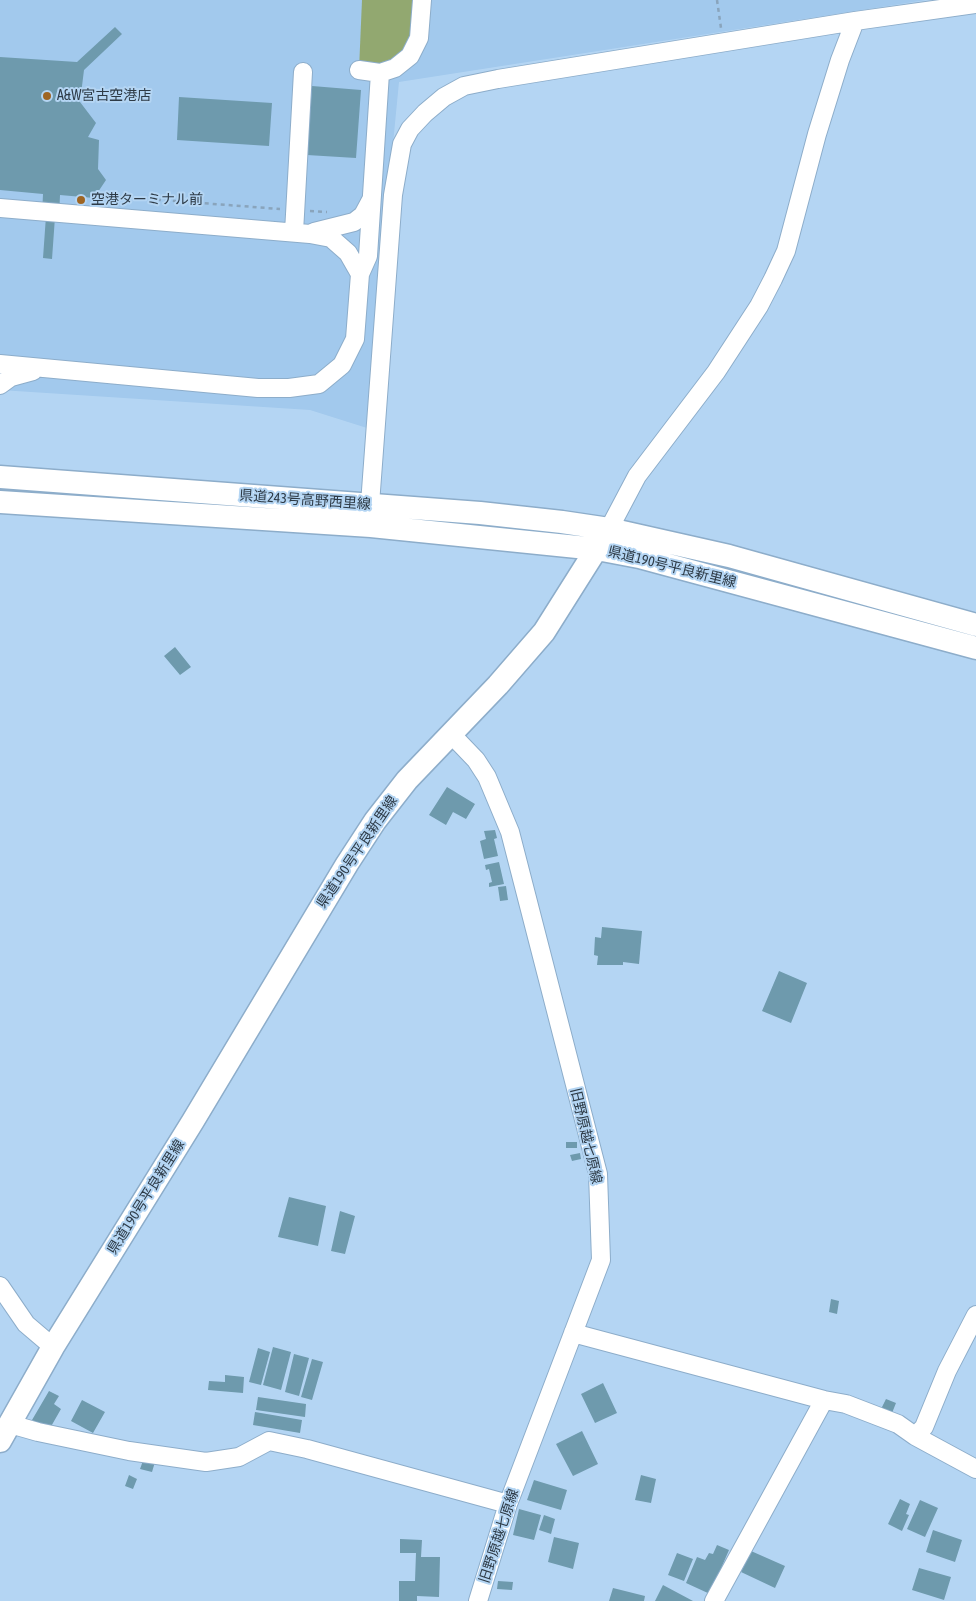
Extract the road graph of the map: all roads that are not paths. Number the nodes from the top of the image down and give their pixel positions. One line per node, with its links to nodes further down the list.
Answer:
1 (422, 0): 6 (street)
2 (976, 4): 3 (street)
3 (856, 21): 16 (street); 17 (street)
4 (359, 70): 6 (street)
5 (303, 72): 9 (street)
6 (380, 73): 7 (street)
7 (371, 200): 9 (street); 10 (street)
8 (0, 208): 9 (street)
9 (302, 233): 10 (street)
10 (360, 274): 12 (street)
11 (0, 364): 12 (street)
12 (46, 368): 13 (street)
13 (0, 385)
14 (0, 477): 16 (main road, 県道243号高野西里線)
15 (0, 502): 18 (main road, 県道243号高野西里線)
16 (370, 504): 17 (main road, 県道243号高野西里線)
17 (609, 529): 18 (main road); 19 (main road, 県道190号平良新里線)
18 (597, 549): 20 (main road, 県道190号平良新里線); 21 (main road, 県道190号平良新里線)
19 (976, 625)
20 (976, 648)
21 (452, 735): 24 (street, 旧野原越七原線); 25 (main road, 県道190号平良新里線)
22 (0, 1286): 25 (street)
23 (976, 1315): 28 (street)
24 (574, 1333): 26 (street); 30 (street, 旧野原越七原線)
25 (53, 1347): 27 (main road, 県道190号平良新里線)
26 (824, 1400): 28 (street); 32 (street)
27 (5, 1432): 30 (street)
28 (915, 1436): 29 (street)
29 (976, 1469)
30 (508, 1504): 31 (street, 旧野原越七原線)
31 (478, 1601)
32 (714, 1601)

